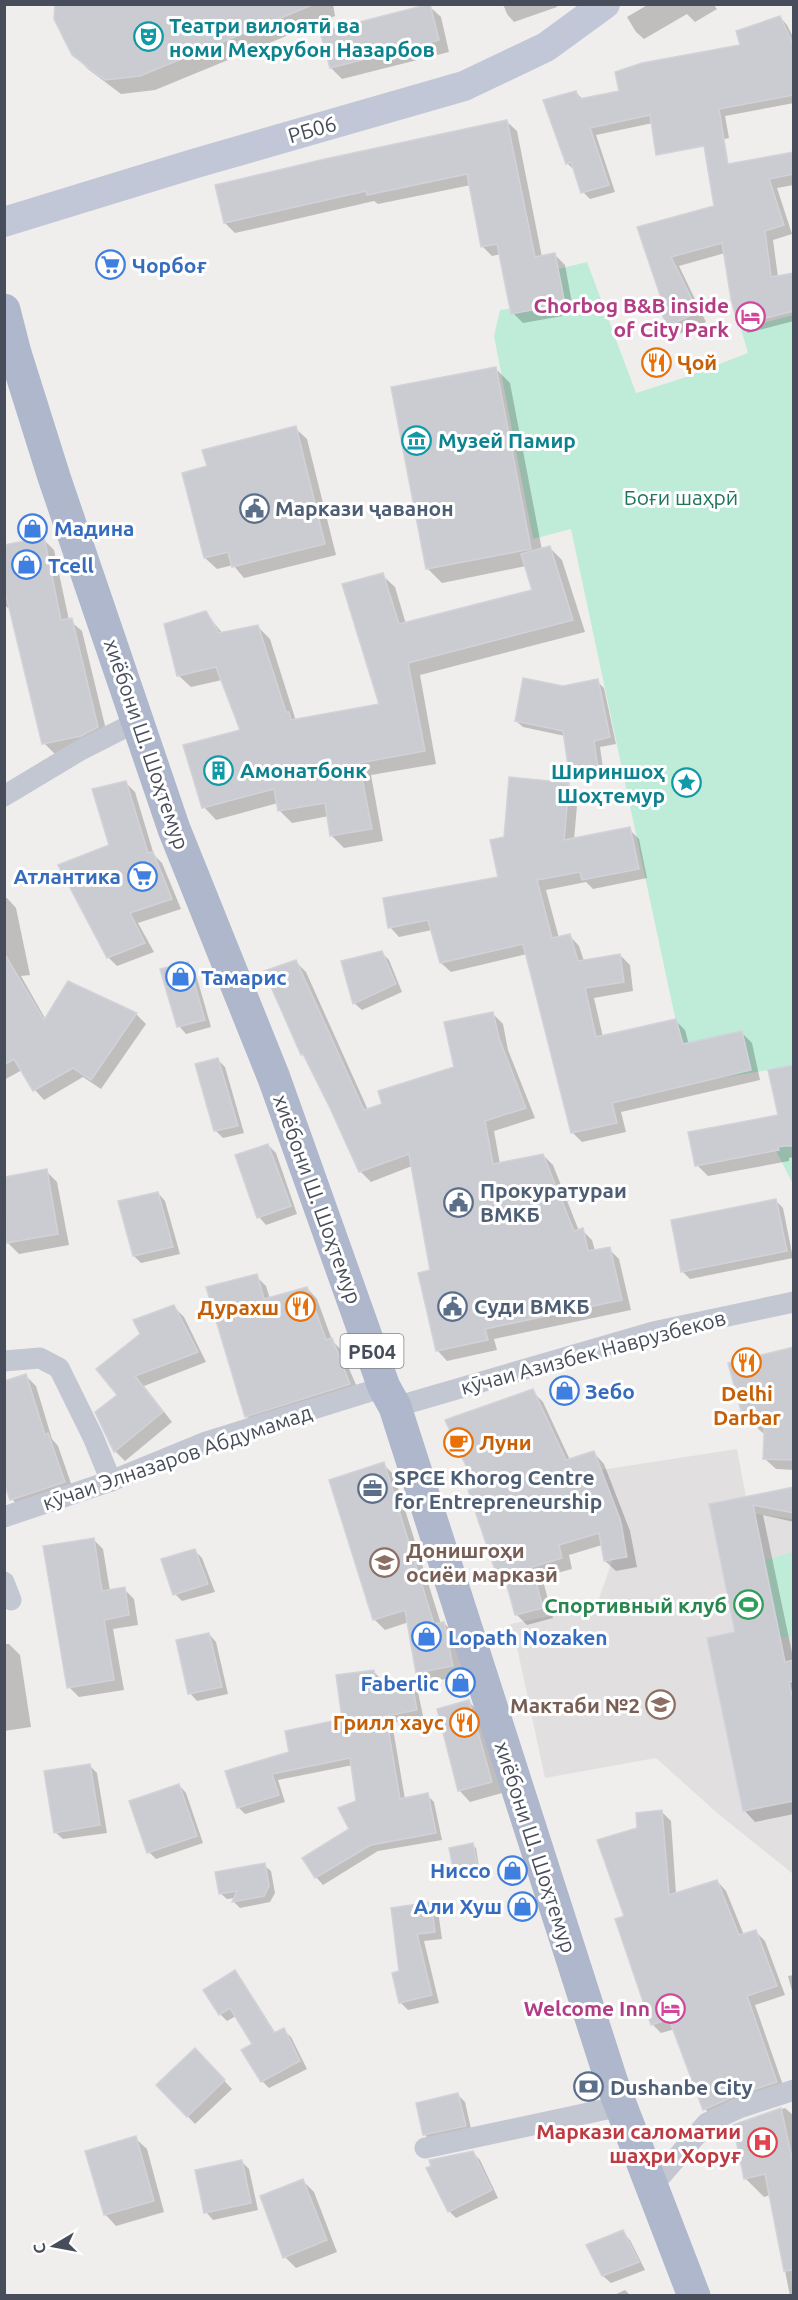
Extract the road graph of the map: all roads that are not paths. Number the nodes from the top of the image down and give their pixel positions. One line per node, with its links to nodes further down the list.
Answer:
1 (605, 4): 2 (main road, РБ06 / РБ06)
2 (4, 222)
3 (4, 310): 4 (main road, хиёбони Ш. Шоҳтемур / РБ04)
4 (138, 721): 5 (street); 8 (main road, хиёбони Ш. Шоҳтемур / РБ04)
5 (4, 796)
6 (794, 1302): 8 (street, кӯчаи Азизбек Наврузбеков)
7 (4, 1361): 9 (street)
8 (389, 1397): 9 (street, кӯчаи Элназаров Абдумамад); 12 (main road, хиёбони Ш. Шоҳтемур / РБ04)
9 (111, 1481): 10 (street, кӯчаи Элназаров Абдумамад)
10 (4, 1517)
11 (794, 2090): 14 (street)
12 (621, 2106): 13 (street); 14 (main road, хиёбони Ш. Шоҳтемур / РБ04)
13 (425, 2148)
14 (652, 2186): 15 (main road, хиёбони Ш. Шоҳтемур / РБ04)
15 (693, 2295)

